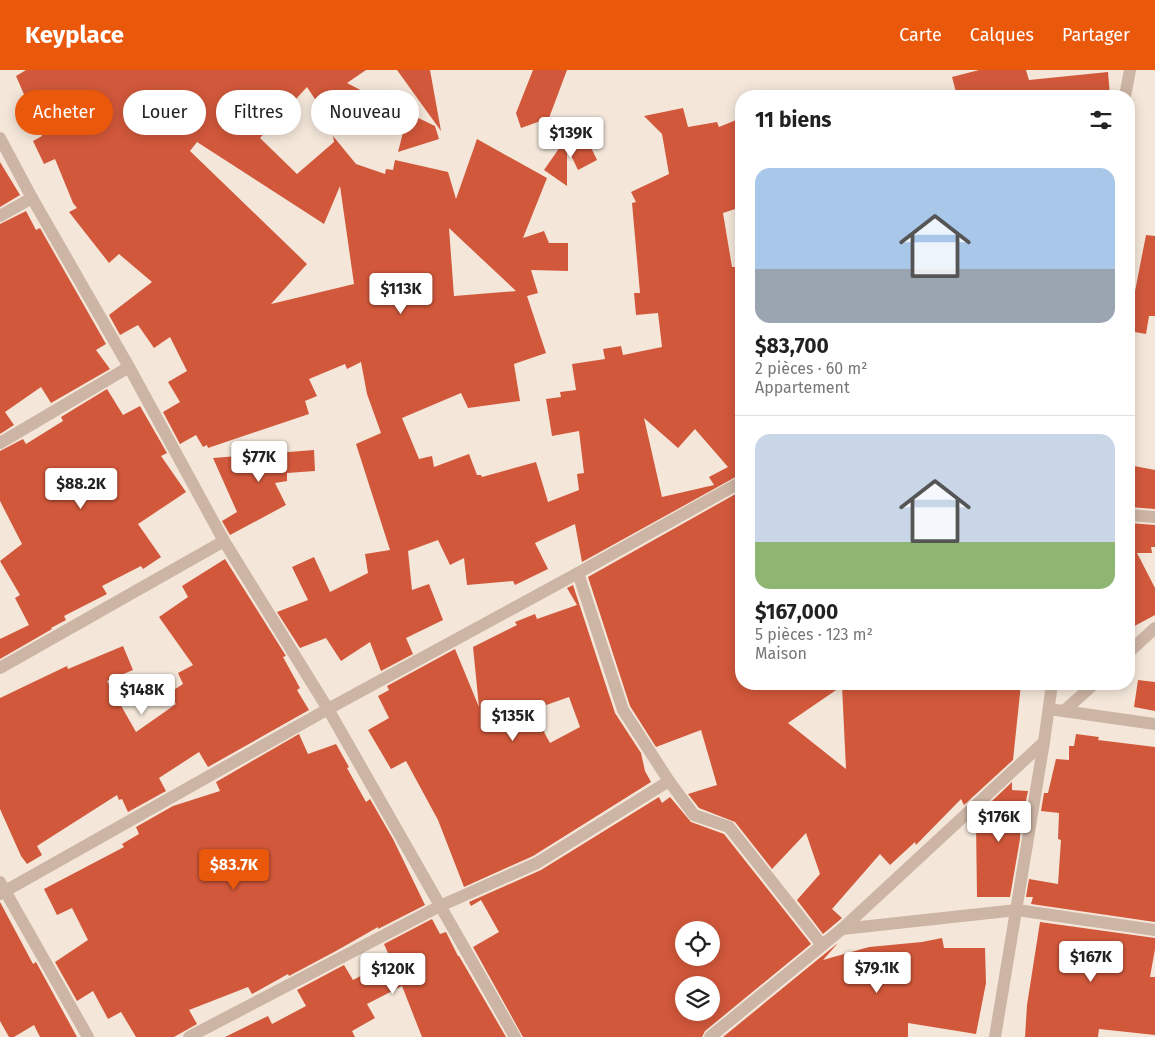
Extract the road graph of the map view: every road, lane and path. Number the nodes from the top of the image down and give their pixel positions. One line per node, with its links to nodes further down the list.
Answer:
1 (1130, 70): 2 (street)
2 (1127, 90)
3 (0, 138): 4 (street)
4 (32, 198): 5 (street); 6 (street)
5 (0, 216)
6 (129, 367): 7 (street); 11 (street)
7 (0, 443)
8 (735, 485): 12 (street)
9 (1135, 516): 10 (street)
10 (1155, 518)
11 (224, 541): 15 (street); 19 (street)
12 (578, 574): 19 (street); 23 (street)
13 (1155, 628): 14 (street)
14 (1135, 646)
15 (0, 668)
16 (1051, 690): 18 (street)
17 (1087, 690): 20 (street)
18 (1049, 708): 20 (street); 22 (street)
19 (328, 709): 24 (street); 25 (street)
20 (1065, 710): 21 (street)
21 (1155, 724)
22 (1044, 742): 26 (street); 27 (street)
23 (669, 781): 25 (street); 29 (street)
24 (2, 889): 30 (street)
25 (440, 906): 31 (street); 32 (street)
26 (1017, 910): 27 (street); 28 (street); 34 (street)
27 (842, 929): 29 (street)
28 (1155, 930)
29 (822, 946): 33 (street)
30 (88, 1037)
31 (188, 1037)
32 (515, 1037)
33 (710, 1037)
34 (995, 1037)

